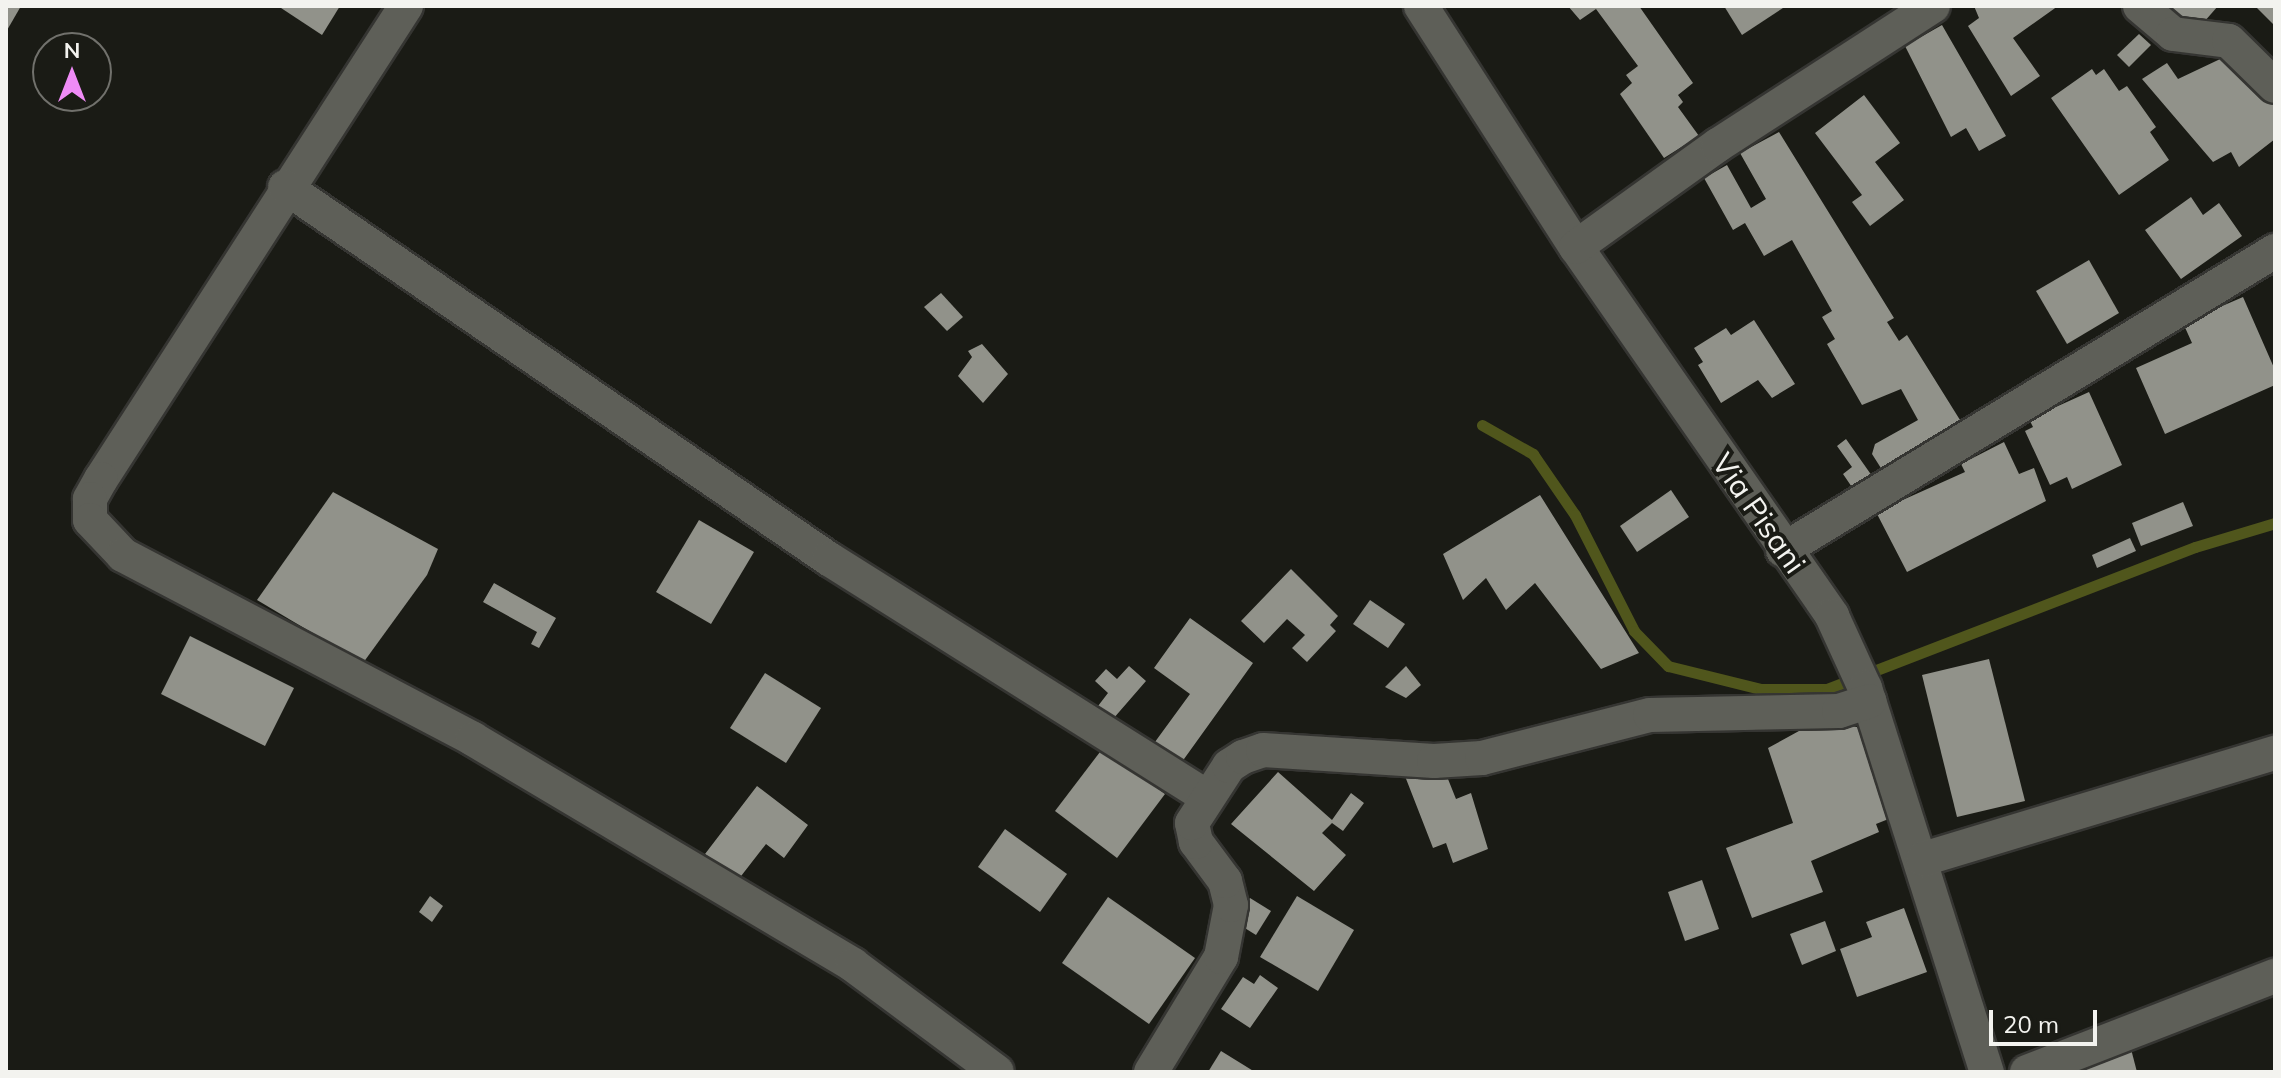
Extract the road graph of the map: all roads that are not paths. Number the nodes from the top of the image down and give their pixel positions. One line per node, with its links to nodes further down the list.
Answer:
1 (406, 6): 6 (street)
2 (1421, 6): 7 (street, Via Pisani)
3 (1933, 6): 7 (street)
4 (2140, 6): 5 (street)
5 (2275, 86)
6 (285, 187): 12 (street); 15 (street)
7 (1576, 247): 9 (street, Via Pisani)
8 (2275, 251): 9 (street)
9 (1783, 550): 10 (street, Via Pisani)
10 (1867, 695): 12 (street); 13 (street, Via Pisani)
11 (2275, 753): 13 (street)
12 (1206, 796): 16 (street)
13 (1923, 859): 17 (street, Via Pisani)
14 (2275, 976): 18 (street)
15 (997, 1072)
16 (1151, 1072)
17 (1987, 1072)
18 (2027, 1072)

